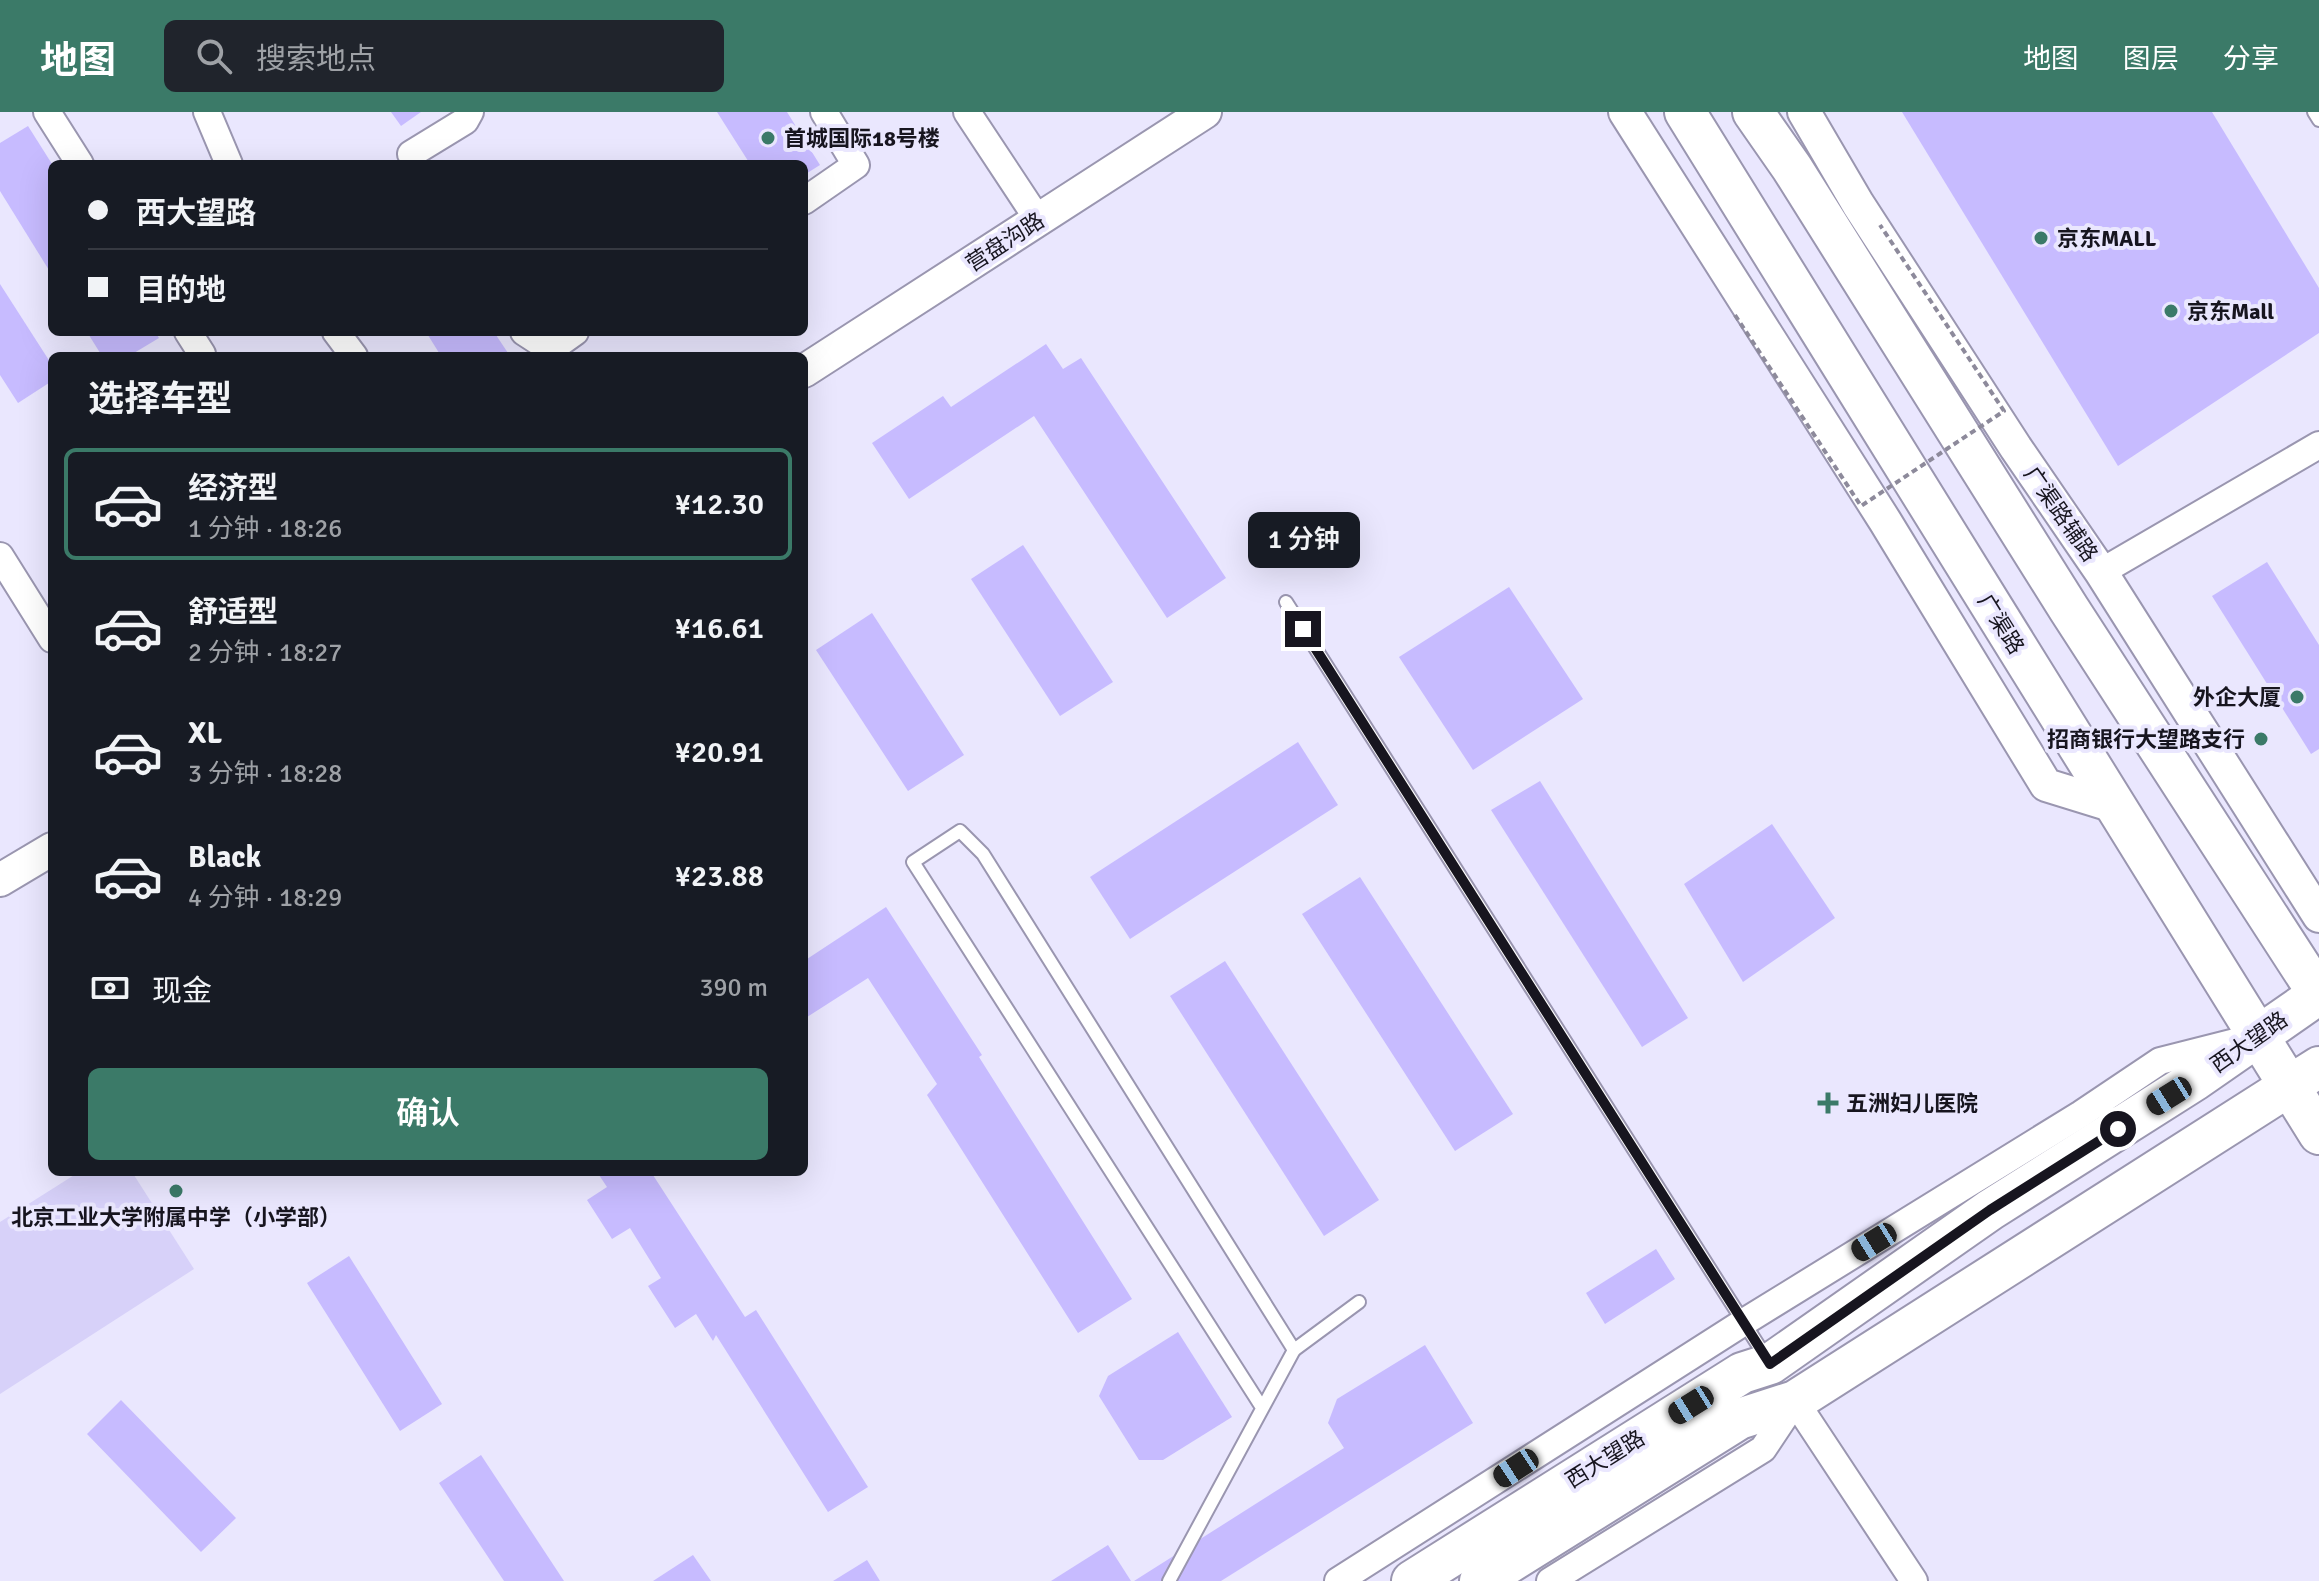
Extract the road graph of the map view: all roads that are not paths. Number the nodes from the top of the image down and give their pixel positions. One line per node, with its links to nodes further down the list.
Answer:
1 (47, 112): 15 (street)
2 (207, 112): 14 (street)
3 (217, 112): 14 (street)
4 (470, 112): 16 (street)
5 (824, 112): 17 (street)
6 (967, 112): 18 (street)
7 (1205, 112): 18 (street, 营盘沟路)
8 (1625, 112): 29 (street)
9 (1685, 112): 29 (main road, 广渠路)
10 (1753, 112): 28 (main road)
11 (1804, 112): 24 (street, 广渠路辅路)
12 (2314, 112): 13 (lane)
13 (2319, 120)
14 (233, 152)
15 (77, 160)
16 (409, 160)
17 (808, 198)
18 (1039, 221): 21 (street, 营盘沟路)
19 (530, 336): 20 (street)
20 (569, 336)
21 (808, 368)
22 (2319, 445): 24 (street)
23 (0, 556): 27 (street)
24 (2101, 572): 26 (street, 广渠路辅路)
25 (1286, 602): 38 (lane)
26 (2136, 630): 28 (street); 32 (street, 广渠路辅路)
27 (48, 633)
28 (2194, 800): 33 (main road)
29 (2114, 806): 34 (main road, 广渠路)
30 (48, 851): 31 (street)
31 (0, 880)
32 (2319, 916)
33 (2319, 994): 34 (main road, 西大望路)
34 (2258, 1037): 35 (main road, 广渠路); 38 (street); 40 (main road, 西大望路)
35 (2304, 1076): 36 (main road, 广渠路); 41 (main road, 西大望路)
36 (2319, 1134)
37 (1359, 1302): 39 (lane)
38 (1744, 1322): 40 (lane); 44 (street)
39 (1294, 1350): 42 (lane); 42 (lane)
40 (1770, 1364): 45 (main road, 西大望路)
41 (1795, 1401): 46 (main road, 西大望路); 47 (street); 48 (street)
42 (1261, 1406): 43 (lane)
43 (1169, 1581)
44 (1338, 1581)
45 (1412, 1581)
46 (1480, 1581)
47 (1550, 1581)
48 (1914, 1581)

